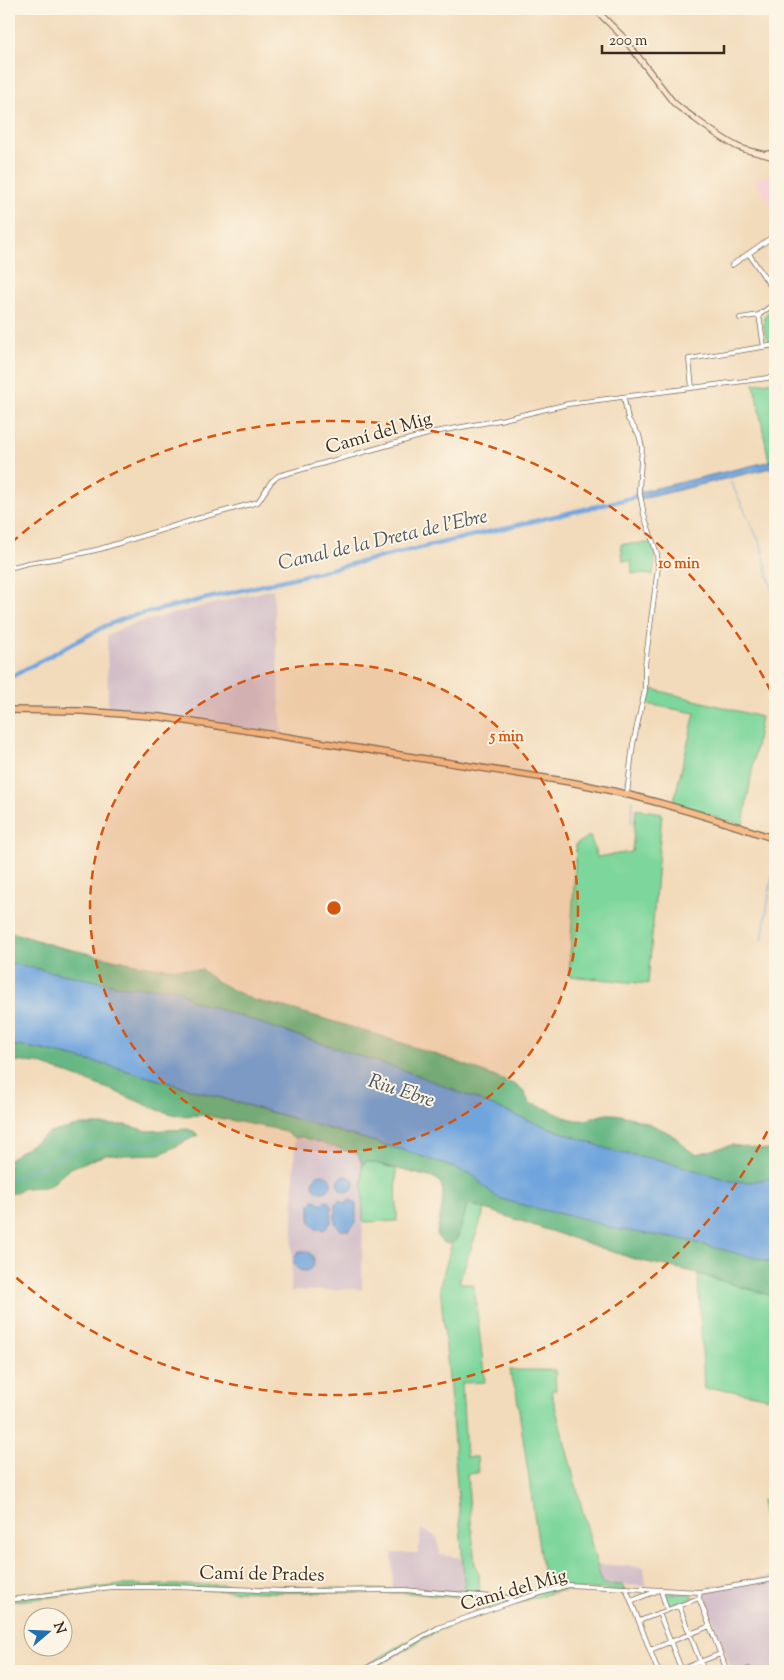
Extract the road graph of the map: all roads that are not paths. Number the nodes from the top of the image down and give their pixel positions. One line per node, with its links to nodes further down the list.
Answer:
1 (595, 9): 3 (street)
2 (775, 153): 3 (street)
3 (767, 154): 4 (street)
4 (775, 158)
5 (775, 237): 6 (street)
6 (749, 254): 7 (street); 8 (street)
7 (732, 265)
8 (775, 293)
9 (775, 303): 10 (street)
10 (759, 315): 11 (street); 13 (street)
11 (740, 318)
12 (775, 345): 13 (street)
13 (764, 347): 15 (street)
14 (775, 378): 15 (street, Camí del Mig)
15 (692, 388): 16 (street, Camí del Mig)
16 (624, 398): 17 (street, Camí del Mig); 19 (street)
17 (9, 568)
18 (9, 710): 19 (main road)
19 (627, 794): 20 (main road)
20 (775, 838)
21 (775, 1579): 24 (street, Camí del Mig)
22 (626, 1588): 23 (street, Camí del Mig); 27 (street, Camí del Mig); 28 (street)
23 (660, 1591): 24 (street, Camí del Mig); 28 (street); 30 (street)
24 (700, 1592): 25 (street)
25 (699, 1598): 29 (street); 33 (street)
26 (9, 1600): 27 (street, Camí de Prades)
27 (514, 1601): 40 (street, Camí del Mig)
28 (631, 1601): 32 (street)
29 (679, 1606): 30 (street); 34 (street)
30 (667, 1610): 31 (street)
31 (659, 1613): 32 (street); 35 (street)
32 (638, 1621): 36 (street)
33 (710, 1626): 34 (street); 37 (street)
34 (689, 1634): 35 (street); 38 (street)
35 (670, 1642): 36 (street); 42 (street)
36 (650, 1650): 41 (street)
37 (720, 1654): 38 (street); 44 (street)
38 (700, 1662): 42 (street); 43 (street)
39 (749, 1669): 45 (street)
40 (362, 1671)
41 (658, 1671)
42 (680, 1671)
43 (704, 1671)
44 (727, 1671)
45 (744, 1671)

